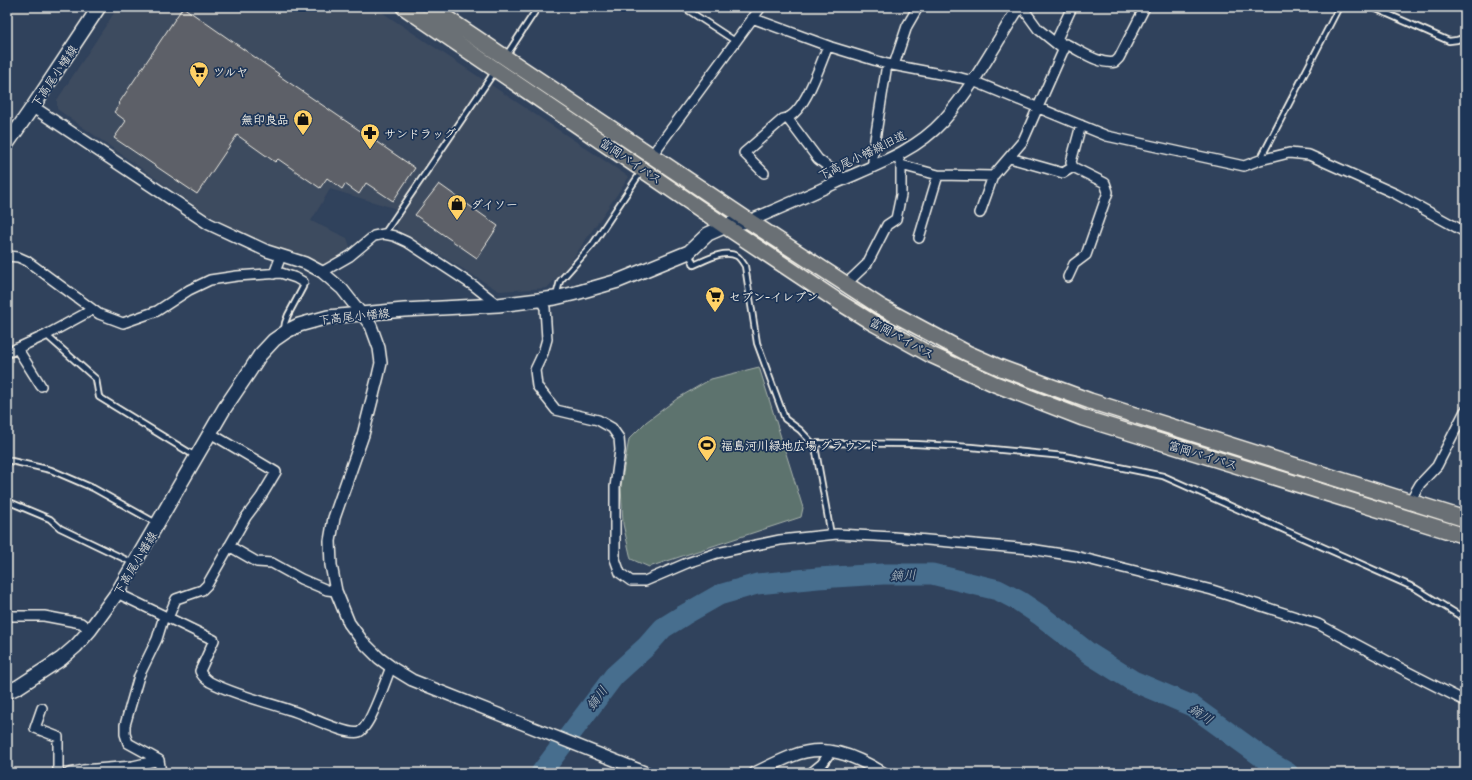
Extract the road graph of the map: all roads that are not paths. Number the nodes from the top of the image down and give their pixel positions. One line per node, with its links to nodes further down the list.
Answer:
1 (99, 7): 22 (main road, 下高尾小幡線)
2 (404, 7): 20 (highway, 富岡バイパス)
3 (430, 7): 18 (highway, 富岡バイパス)
4 (538, 7): 18 (lane)
5 (683, 7): 15 (lane)
6 (761, 7): 13 (street)
7 (918, 7): 19 (street)
8 (1020, 7): 17 (street); 21 (street, 下高尾小幡線旧道)
9 (1072, 7): 17 (street)
10 (1145, 7): 17 (street)
11 (1340, 7): 30 (lane)
12 (1372, 7): 14 (lane)
13 (752, 18): 15 (street); 16 (street)
14 (1465, 37)
15 (735, 41): 27 (street)
16 (828, 46): 19 (street); 24 (street)
17 (1064, 50): 23 (street)
18 (505, 57): 27 (highway, 富岡バイパス)
19 (890, 65): 21 (street); 31 (street)
20 (496, 70): 33 (highway, 富岡バイパス); 42 (lane)
21 (973, 81): 23 (street); 29 (street, 下高尾小幡線旧道)
22 (33, 107): 26 (main road, 下高尾小幡線); 46 (street)
23 (1039, 109): 25 (street); 28 (street)
24 (788, 119): 34 (street); 37 (street)
25 (1081, 125): 30 (street); 32 (street)
26 (7, 144)
27 (652, 155): 39 (highway, 富岡バイパス)
28 (1010, 158): 32 (street); 36 (street)
29 (899, 160): 31 (street, 下高尾小幡線旧道); 35 (street); 51 (street)
30 (1260, 160): 41 (street)
31 (873, 166): 37 (street, 下高尾小幡線旧道)
32 (1073, 167): 49 (street)
33 (642, 169): 40 (highway, 富岡バイパス); 52 (lane)
34 (764, 173)
35 (938, 174): 36 (street); 43 (street)
36 (993, 176): 38 (street)
37 (844, 179): 39 (street, 下高尾小幡線旧道)
38 (980, 213)
39 (749, 221): 40 (main road, 下高尾小幡線); 51 (highway, 富岡バイパス)
40 (725, 226): 44 (main road, 下高尾小幡線); 72 (highway, 富岡バイパス)
41 (1465, 232)
42 (384, 234): 47 (street); 54 (street)
43 (919, 238)
44 (689, 252): 52 (main road, 下高尾小幡線); 64 (lane)
45 (7, 256): 55 (street)
46 (282, 256): 47 (street); 48 (street)
47 (322, 272): 56 (street)
48 (274, 274): 50 (street); 55 (street)
49 (1068, 277)
50 (303, 282): 57 (lane)
51 (846, 284): 68 (highway, 富岡バイパス)
52 (555, 298): 53 (main road, 下高尾小幡線)
53 (541, 300): 54 (main road, 下高尾小幡線); 71 (street)
54 (498, 305): 56 (main road, 下高尾小幡線)
55 (92, 310): 58 (street)
56 (362, 314): 57 (main road, 下高尾小幡線); 75 (street)
57 (284, 334): 63 (main road, 下高尾小幡線)
58 (46, 335): 59 (street); 65 (lane)
59 (17, 348): 60 (street); 61 (street)
60 (7, 353)
61 (41, 386)
62 (1465, 411): 68 (street)
63 (210, 433): 65 (main road, 下高尾小幡線); 73 (street)
64 (813, 443): 71 (lane); 79 (lane)
65 (196, 457): 70 (main road, 下高尾小幡線)
66 (7, 460): 70 (lane)
67 (7, 501): 74 (lane)
68 (1410, 501): 69 (highway, 富岡バイパス)
69 (1465, 519)
70 (157, 524): 74 (main road, 下高尾小幡線)
71 (831, 535): 83 (street)
72 (1465, 536)
73 (229, 546): 75 (street); 78 (street)
74 (134, 564): 76 (main road, 下高尾小幡線)
75 (336, 591): 81 (street)
76 (117, 593): 78 (street); 80 (main road, 下高尾小幡線)
77 (7, 616): 80 (street)
78 (166, 617): 81 (street); 86 (street)
79 (1465, 619)
80 (90, 630): 82 (main road, 下高尾小幡線)
81 (391, 667): 90 (street)
82 (7, 692)
83 (1465, 701)
84 (42, 708): 87 (street)
85 (831, 751): 91 (street); 92 (street); 93 (street)
86 (159, 760): 88 (street); 89 (street)
87 (58, 773)
88 (69, 773)
89 (162, 773)
90 (647, 773)
91 (755, 773)
92 (811, 773)
93 (882, 773)

